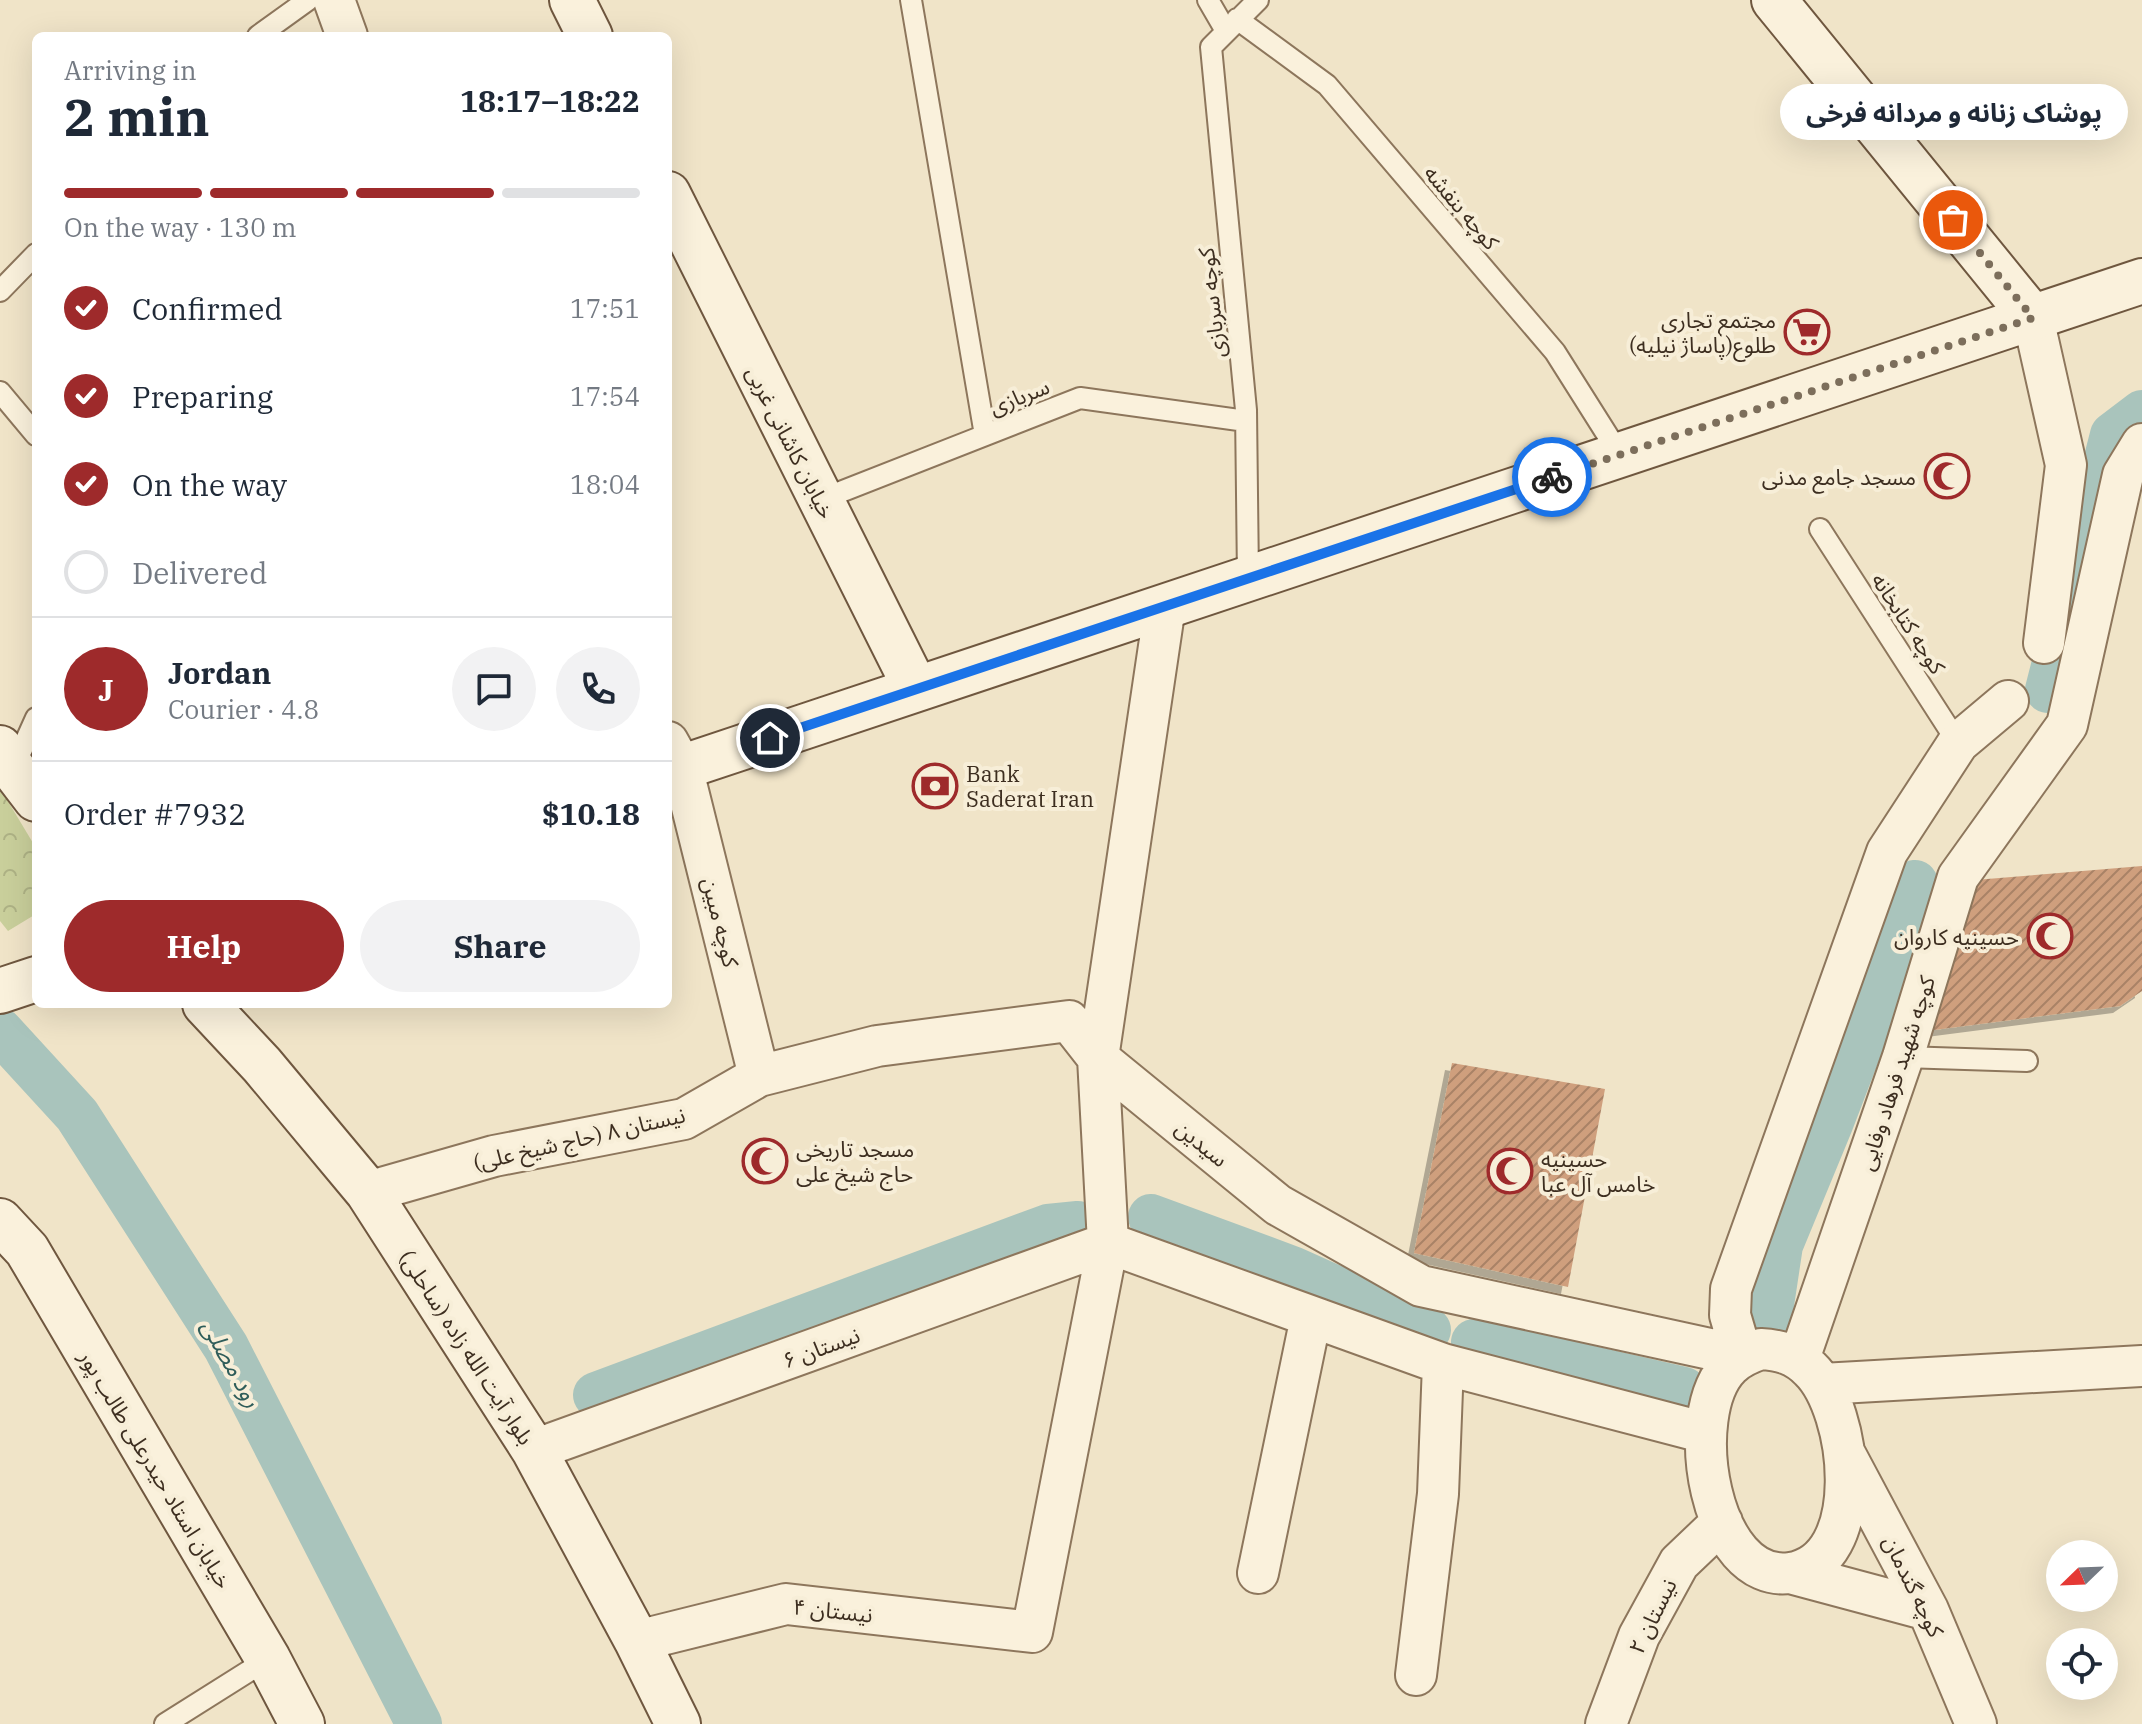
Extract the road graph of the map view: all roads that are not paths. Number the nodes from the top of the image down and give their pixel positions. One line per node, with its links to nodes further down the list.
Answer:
1 (308, 0): 9 (lane)
2 (334, 0): 10 (street)
3 (572, 0): 11 (street)
4 (911, 0): 20 (lane)
5 (1208, 0): 8 (lane)
6 (1258, 0): 8 (lane, کوچه سربازی)
7 (1774, 0): 16 (street)
8 (1232, 25): 18 (lane, کوچه سربازی); 22 (lane, کوچه بنفشه)
9 (264, 32)
10 (346, 32)
11 (588, 32)
12 (672, 202): 23 (street, خیابان کاشانی غربی)
13 (32, 258): 15 (lane)
14 (2142, 281): 16 (street)
15 (0, 291)
16 (2033, 318): 22 (street); 27 (street)
17 (0, 392): 19 (lane)
18 (1246, 421): 20 (lane, سربازی); 25 (lane, کوچه سربازی)
19 (32, 430)
20 (985, 435): 23 (lane, سربازی)
21 (2142, 444): 37 (street, کوچه شهید فرهاد وفایی)
22 (1620, 455): 25 (street)
23 (820, 500): 28 (street, خیابان کاشانی غربی)
24 (1820, 529): 31 (lane, کوچه کتابخانه)
25 (1248, 578): 26 (street)
26 (1165, 606): 28 (street); 38 (street)
27 (2044, 643)
28 (916, 689): 32 (street)
29 (2008, 701): 31 (street)
30 (32, 733): 33 (lane)
31 (1958, 743): 45 (street)
32 (673, 760): 40 (street, کوچه مبین)
33 (21, 775)
34 (32, 980): 35 (street)
35 (0, 991)
36 (209, 1008): 41 (street, بلوار آیت الله زاده (ساحلی))
37 (1903, 1057): 39 (lane); 48 (street, کوچه شهید فرهاد وفایی)
38 (1098, 1058): 40 (street, نیستان ۸ (حاج شیخ علی)); 43 (street); 45 (street, سیدین)
39 (2027, 1061)
40 (759, 1076): 41 (street, نیستان ۸ (حاج شیخ علی))
41 (368, 1192): 50 (street, بلوار آیت الله زاده (ساحلی))
42 (0, 1221): 57 (street, خیابان استاد حیدرعلی طالب پور)
43 (1108, 1243): 44 (street); 50 (street, نیستان ۶); 56 (street, نیستان ۴)
44 (1311, 1317): 46 (street); 53 (street)
45 (1742, 1356): 48 (street); 49 (street)
46 (1443, 1364): 49 (street); 58 (street)
47 (2142, 1366): 48 (street)
48 (1810, 1372): 51 (street)
49 (1706, 1433): 52 (street)
50 (534, 1450): 56 (street, بلوار آیت الله زاده (ساحلی))
51 (1845, 1452): 54 (street); 55 (street, کوچه گندمان)
52 (1722, 1522): 54 (street); 62 (street, نیستان ۲)
53 (1258, 1573)
54 (1790, 1573): 55 (street)
55 (1928, 1610): 63 (street, کوچه گندمان)
56 (637, 1641): 61 (street, بلوار آیت الله زاده (ساحلی))
57 (268, 1659): 59 (lane); 60 (street, خیابان استاد حیدرعلی طالب پور)
58 (1416, 1675)
59 (165, 1724)
60 (302, 1724)
61 (678, 1724)
62 (1606, 1724)
63 (1976, 1724)

